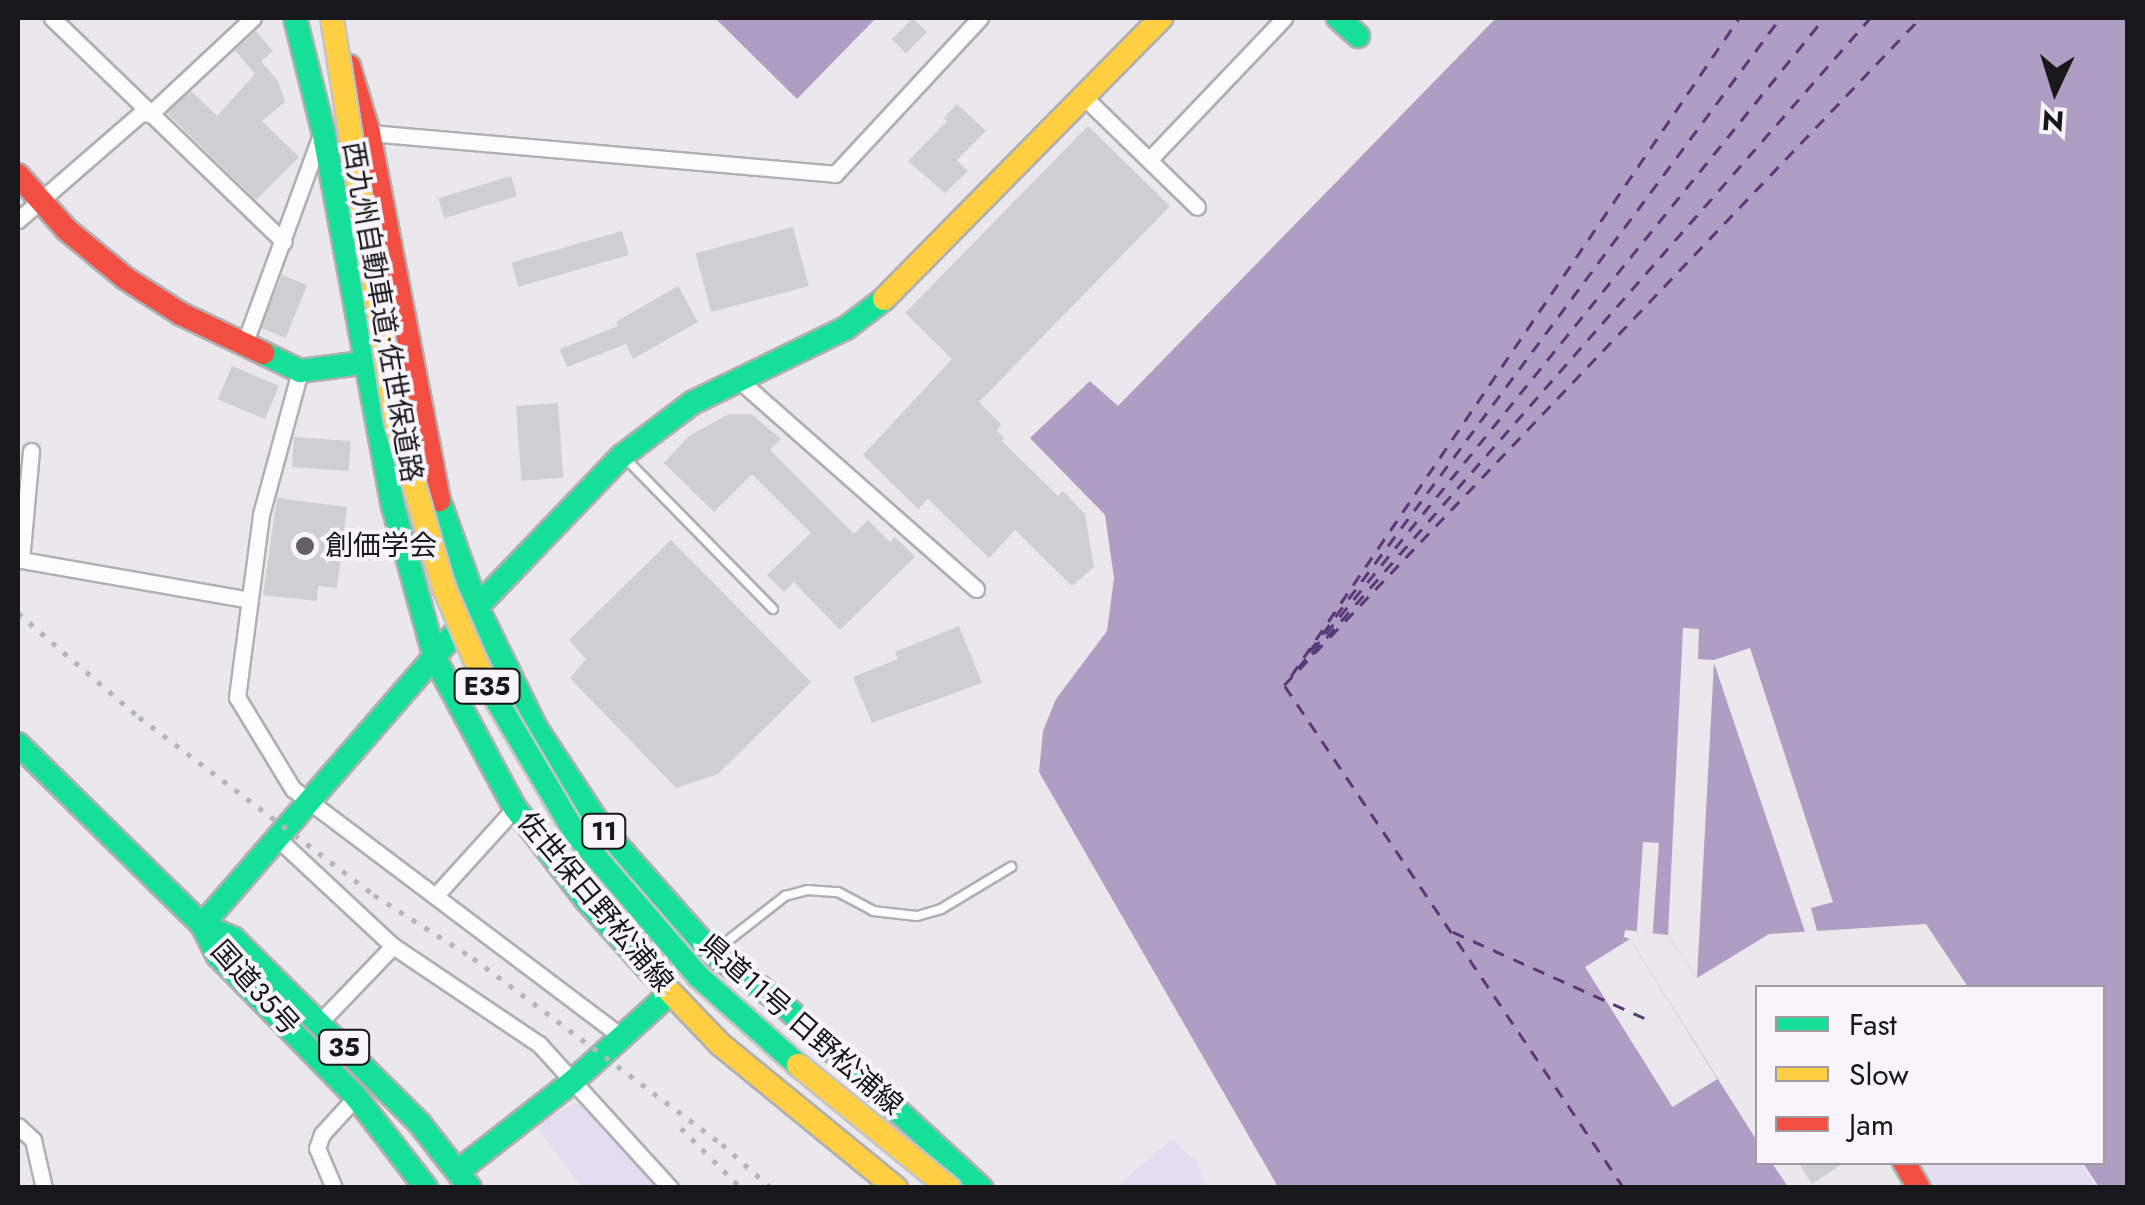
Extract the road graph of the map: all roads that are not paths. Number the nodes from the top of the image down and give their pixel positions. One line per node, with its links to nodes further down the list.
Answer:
1 (52, 18): 11 (street)
2 (252, 18): 11 (street)
3 (296, 18): 12 (main road, 11)
4 (334, 18): 13 (main road, 県道11号 日野松浦線 / 11); 54 (main road, 西九州自動車道;佐世保道路 / E35, bridge)
5 (980, 18): 13 (street)
6 (1161, 18): 10 (main road)
7 (1284, 18): 14 (street)
8 (1338, 18): 9 (main road)
9 (1358, 36)
10 (1083, 96): 14 (street); 24 (main road)
11 (150, 114): 16 (street); 19 (street)
12 (323, 130): 19 (street); 22 (main road, 11)
13 (369, 133): 21 (main road, 県道11号 日野松浦線 / 11)
14 (1149, 160): 17 (street)
15 (18, 176): 16 (main road)
16 (38, 199): 18 (street); 20 (main road)
17 (1197, 207)
18 (18, 220)
19 (284, 242): 20 (street)
20 (244, 345): 23 (main road)
21 (408, 355): 22 (main road); 29 (main road, 県道11号 日野松浦線 / 11)
22 (366, 364): 23 (main road); 31 (main road, 佐世保日野松浦線 / 11)
23 (300, 371): 28 (street)
24 (739, 380): 26 (main road); 27 (street)
25 (31, 452): 28 (street)
26 (622, 456): 29 (main road); 30 (lane)
27 (976, 589)
28 (250, 600): 33 (street)
29 (477, 607): 31 (main road); 40 (main road, 県道11号 日野松浦線 / 11)
30 (773, 609)
31 (435, 660): 33 (main road); 34 (main road, 佐世保日野松浦線 / 11)
32 (18, 744): 38 (main road, 国道35号 / 35)
33 (309, 802): 35 (main road); 37 (street)
34 (515, 808): 37 (street); 41 (main road, 佐世保日野松浦線 / 11)
35 (276, 837): 38 (main road); 39 (street)
36 (1011, 868): 40 (lane)
37 (437, 894): 43 (street)
38 (202, 925): 42 (main road, 国道35号 / 35); 45 (main road, 国道35号 / 35)
39 (393, 946): 42 (street); 44 (street)
40 (712, 953): 55 (main road, 県道11号 日野松浦線 / 11)
41 (670, 993): 43 (main road); 53 (main road, 佐世保日野松浦線 / 11)
42 (319, 1022): 48 (main road, 国道35号 / 35)
43 (622, 1037): 44 (main road)
44 (572, 1082): 48 (main road); 52 (street)
45 (356, 1097): 50 (street); 51 (main road, 国道35号 / 35)
46 (18, 1126): 49 (street)
47 (1906, 1165): 56 (main road)
48 (464, 1179)
49 (44, 1188)
50 (334, 1188)
51 (426, 1188)
52 (670, 1188)
53 (896, 1188)
54 (948, 1188)
55 (981, 1188)
56 (1919, 1188)

